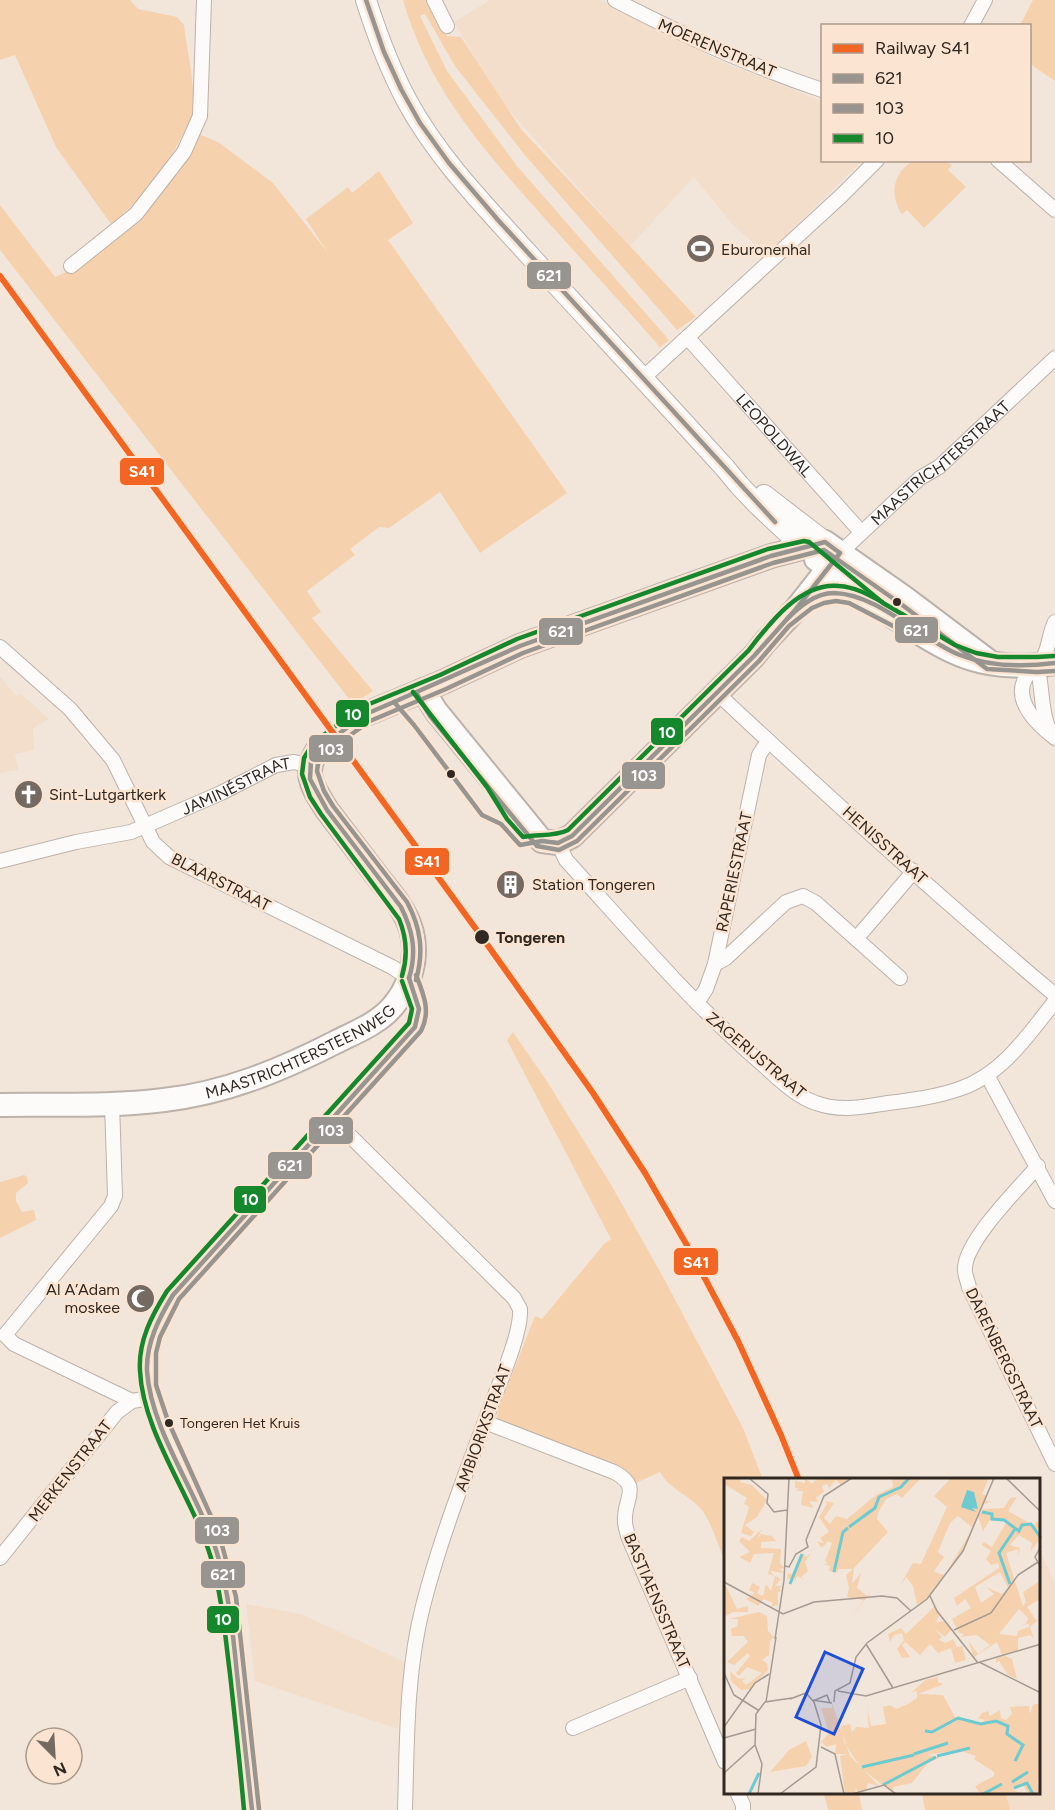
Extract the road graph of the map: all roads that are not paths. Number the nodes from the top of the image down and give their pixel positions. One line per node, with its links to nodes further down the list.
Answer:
1 (204, 0): 12 (street)
2 (366, 0): 15 (main road)
3 (434, 0): 7 (street)
4 (615, 0): 8 (street, MOERENSTRAAT)
5 (985, 0): 6 (street)
6 (972, 24)
7 (447, 26)
8 (821, 90)
9 (875, 162): 13 (street)
10 (1000, 162): 11 (street)
11 (1055, 210)
12 (71, 266)
13 (688, 338): 15 (street); 18 (street, LEOPOLDWAL)
14 (1055, 358): 18 (street, MAASTRICHTERSTRAAT)
15 (644, 378): 16 (main road)
16 (725, 468): 17 (main road); 20 (main road)
17 (775, 522): 19 (main road); 21 (main road)
18 (861, 532): 20 (street, MAASTRICHTERSTRAAT)
19 (804, 548): 20 (main road); 21 (main road)
20 (831, 554): 22 (main road); 23 (main road); 26 (main road)
21 (771, 556): 28 (main road)
22 (796, 609): 23 (main road); 29 (main road)
23 (879, 609): 26 (main road)
24 (1055, 622): 27 (street)
25 (0, 647): 34 (street, BLAARSTRAAT)
26 (990, 662): 27 (main road)
27 (1046, 664): 31 (street); 31 (street)
28 (423, 690): 30 (main road); 35 (main road)
29 (717, 693): 32 (street, HENISSTRAAT); 35 (main road)
30 (366, 714)
31 (1054, 737)
32 (768, 741): 37 (street, HENISSTRAAT); 39 (street, RAPERIESTRAAT)
33 (314, 757): 34 (street, JAMINÉSTRAAT); 40 (main road, MAASTRICHTERSTEENWEG)
34 (144, 826): 36 (street); 40 (street, BLAARSTRAAT)
35 (558, 843): 44 (street, ZAGERIJSTRAAT)
36 (0, 861)
37 (914, 871): 38 (street); 42 (street, HENISSTRAAT)
38 (856, 939): 39 (street); 41 (street)
39 (715, 964): 44 (street, RAPERIESTRAAT)
40 (409, 978): 46 (main road, MAASTRICHTERSTEENWEG); 48 (main road)
41 (900, 978)
42 (1055, 995)
43 (1055, 1001): 45 (street, ZAGERIJSTRAAT)
44 (697, 1003): 45 (street, ZAGERIJSTRAAT)
45 (987, 1075): 49 (street)
46 (112, 1103): 47 (main road, MAASTRICHTERSTEENWEG); 51 (street)
47 (0, 1105)
48 (333, 1119): 51 (main road); 52 (street, AMBIORIXSTRAAT)
49 (1038, 1166): 50 (street); 53 (street, DARENBERGSTRAAT)
50 (1055, 1201)
51 (141, 1400): 54 (street, MERKENSTRAAT); 59 (main road)
52 (485, 1422): 55 (street, BASTIAENSSTRAAT); 60 (street, AMBIORIXSTRAAT)
53 (1055, 1464)
54 (0, 1558)
55 (690, 1678): 56 (street); 57 (street, BASTIAENSSTRAAT)
56 (573, 1728)
57 (724, 1760)
58 (738, 1795): 61 (street)
59 (252, 1810)
60 (405, 1810)
61 (743, 1810)

